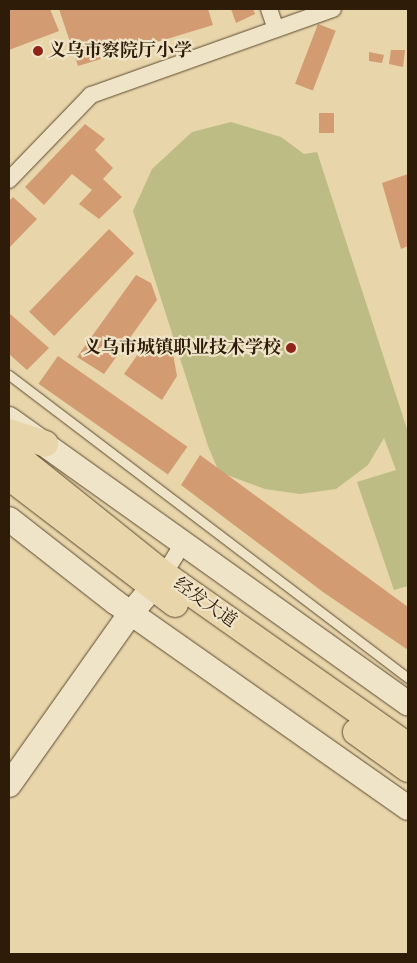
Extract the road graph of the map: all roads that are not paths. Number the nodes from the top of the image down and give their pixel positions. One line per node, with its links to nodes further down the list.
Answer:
1 (269, 9): 3 (street)
2 (333, 9): 3 (street)
3 (276, 29): 4 (street)
4 (9, 180)
5 (9, 375): 15 (lane)
6 (9, 419): 8 (main road)
7 (9, 432): 8 (main road)
8 (45, 444): 12 (main road)
9 (9, 450): 13 (main road, 经发大道)
10 (9, 477): 13 (main road, 经发大道)
11 (9, 519): 14 (main road)
12 (183, 544): 13 (street); 16 (main road)
13 (157, 580): 14 (main road); 17 (main road, 经发大道); 18 (main road, 经发大道)
14 (131, 613): 19 (main road); 20 (main road)
15 (408, 678)
16 (408, 704)
17 (408, 746)
18 (408, 769)
19 (9, 785)
20 (408, 808)

